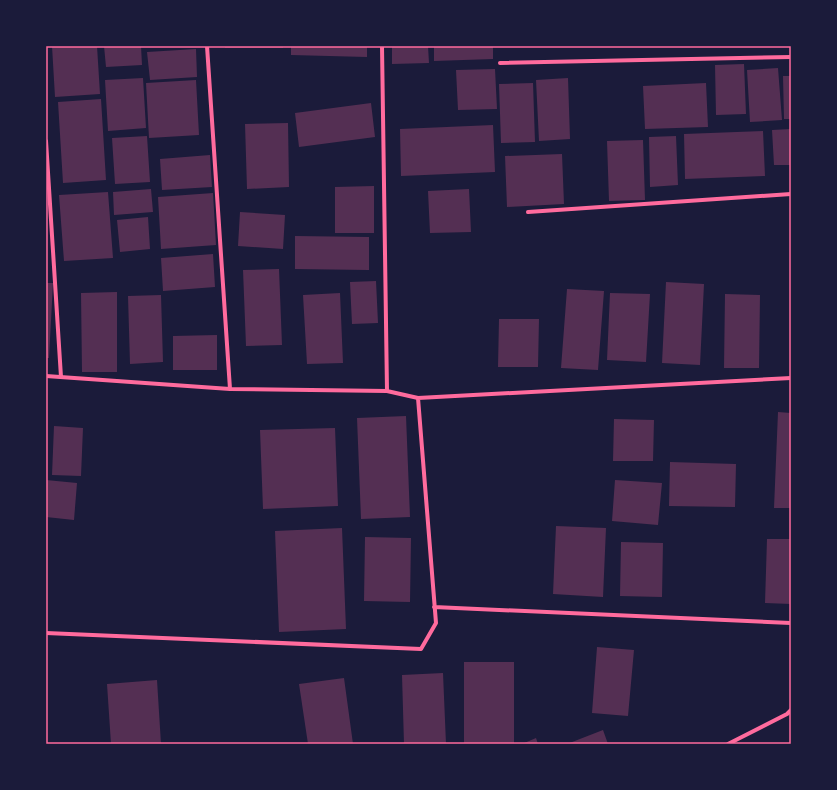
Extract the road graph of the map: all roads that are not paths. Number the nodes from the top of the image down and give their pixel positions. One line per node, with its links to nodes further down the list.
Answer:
1 (207, 46): 11 (street)
2 (382, 46): 12 (street)
3 (791, 57): 4 (street)
4 (500, 63)
5 (46, 141): 9 (street)
6 (791, 194): 7 (street)
7 (528, 212)
8 (46, 376): 9 (street)
9 (60, 377): 11 (street)
10 (791, 378): 13 (street)
11 (230, 389): 12 (street)
12 (387, 391): 13 (street)
13 (418, 398): 14 (street)
14 (434, 607): 15 (street); 16 (street)
15 (791, 623)
16 (46, 633)
17 (791, 710): 18 (street)
18 (728, 744)

